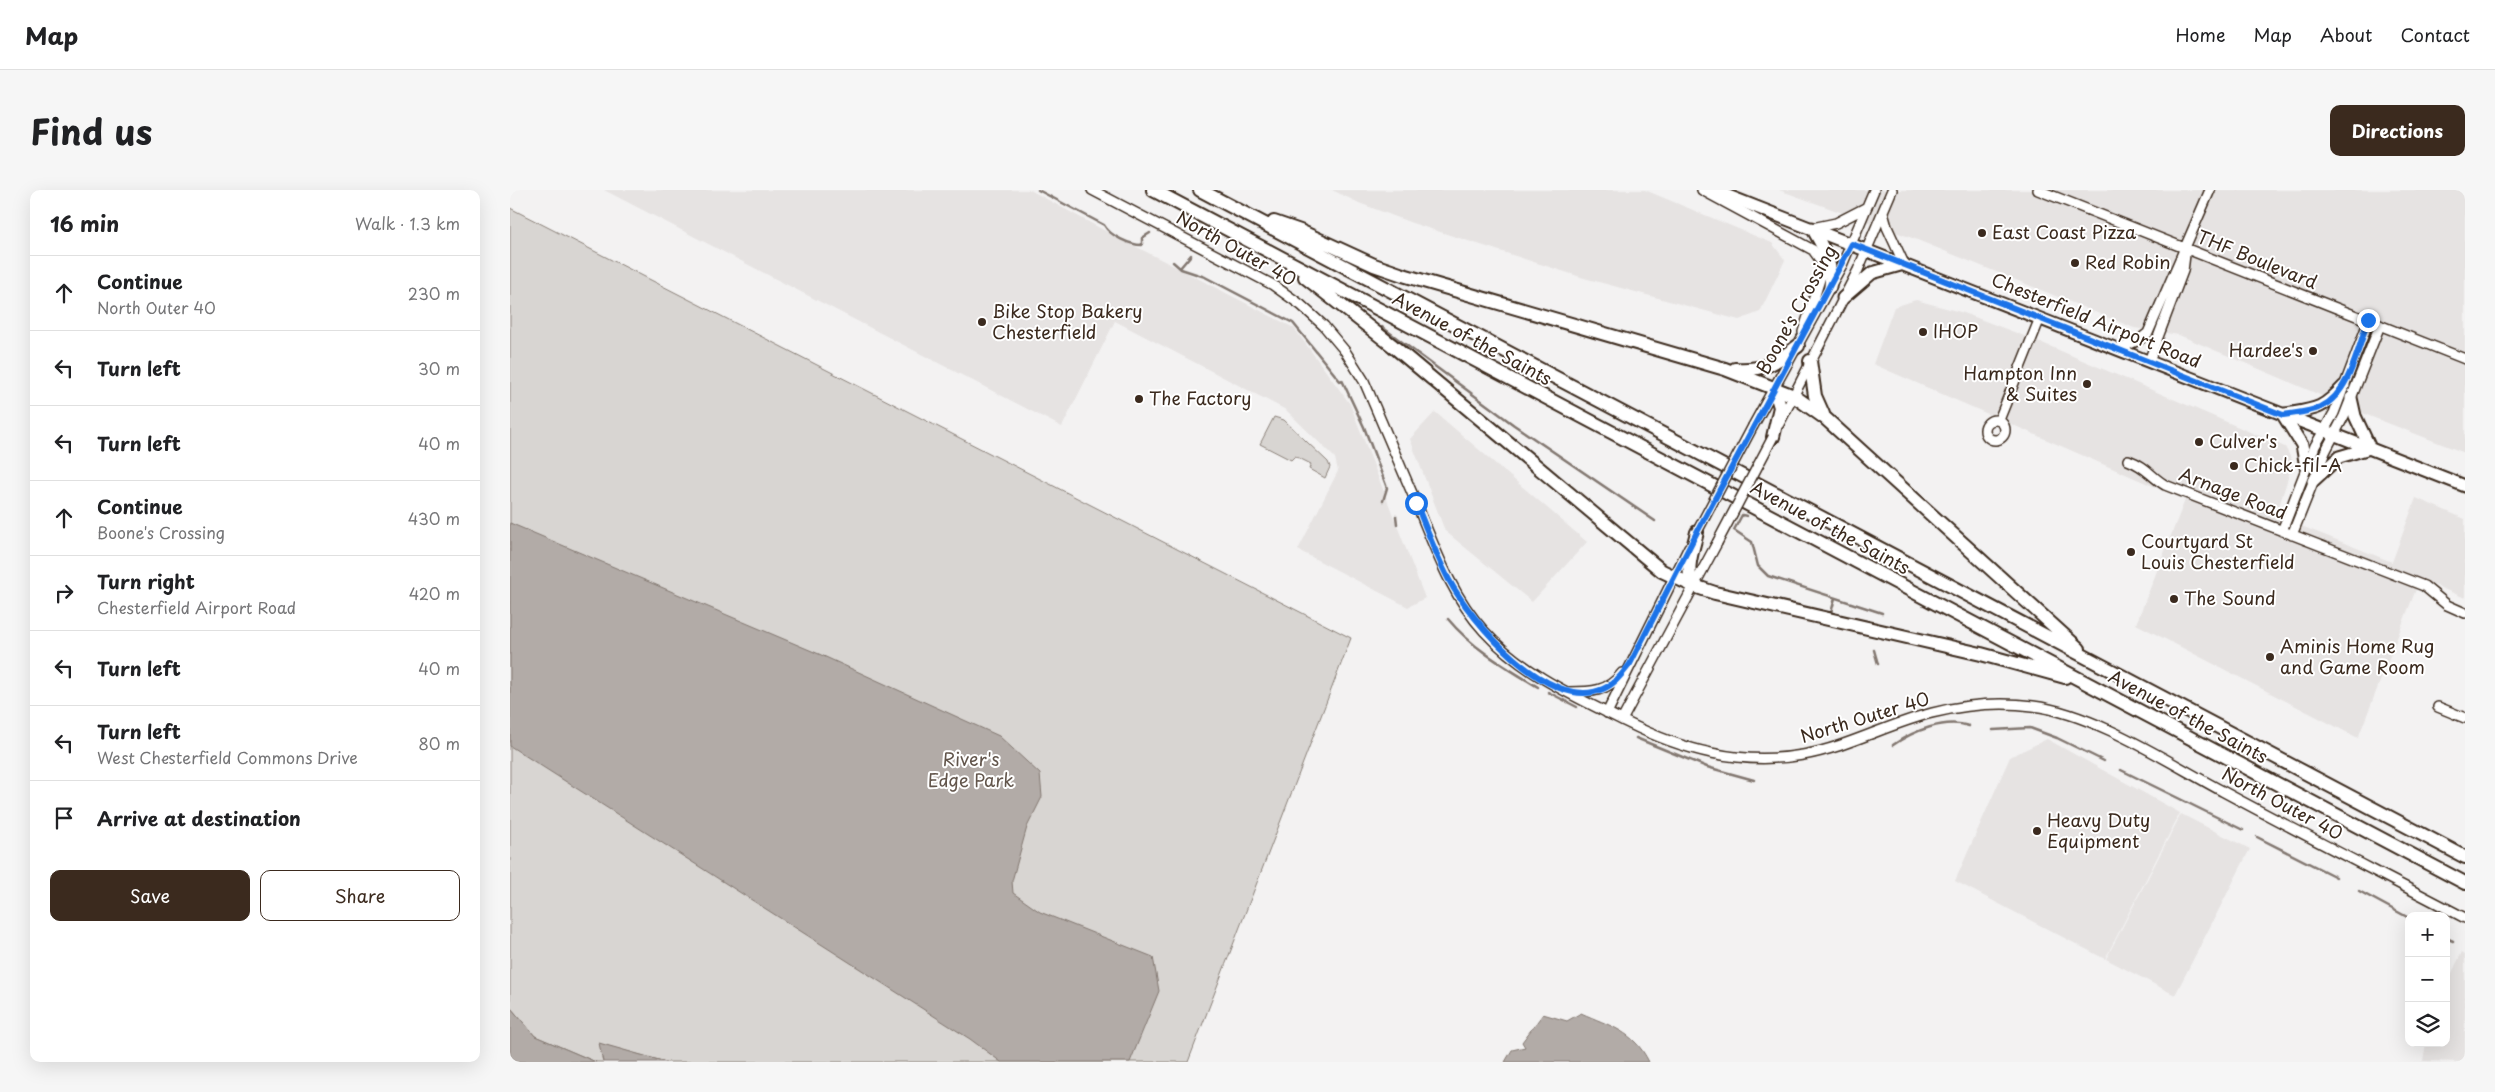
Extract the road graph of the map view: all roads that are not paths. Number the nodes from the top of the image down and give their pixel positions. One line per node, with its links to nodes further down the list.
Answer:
1 (1092, 190): 53 (street, North Outer 40)
2 (1153, 190): 17 (highway, Avenue of the Saints)
3 (1200, 190): 11 (highway, Avenue of the Saints)
4 (1702, 190): 24 (street)
5 (1713, 190): 13 (main road, Chesterfield Airport Road)
6 (1874, 190): 10 (street, Boone's Crossing)
7 (1892, 190): 12 (street, Boone's Crossing)
8 (2038, 190): 15 (street, THF Boulevard)
9 (2210, 190): 15 (street)
10 (1867, 207): 13 (street); 14 (street, Boone's Crossing)
11 (1234, 208): 29 (highway); 50 (highway, Avenue of the Saints)
12 (1883, 213): 16 (street, Boone's Crossing); 18 (street)
13 (1812, 228): 14 (main road, Chesterfield Airport Road); 19 (main road)
14 (1852, 244): 16 (main road, Chesterfield Airport Road); 19 (street, Boone's Crossing)
15 (2186, 249): 22 (street, THF Boulevard); 25 (street); 28 (street)
16 (1867, 250): 18 (main road, Chesterfield Airport Road); 20 (street, Boone's Crossing)
17 (1284, 259): 47 (highway); 52 (highway, Avenue of the Saints)
18 (1904, 264): 20 (main road); 21 (main road, Chesterfield Airport Road)
19 (1830, 287): 24 (street, Boone's Crossing)
20 (1843, 298): 27 (street, Boone's Crossing)
21 (2040, 318): 25 (main road, Chesterfield Airport Road); 36 (street)
22 (2368, 320): 23 (street, THF Boulevard); 30 (street)
23 (2380, 325): 26 (street, THF Boulevard); 33 (street)
24 (1799, 344): 29 (highway); 31 (street, Boone's Crossing)
25 (2119, 350): 28 (main road, Chesterfield Airport Road)
26 (2465, 360)
27 (1810, 361): 32 (street, Boone's Crossing); 35 (highway)
28 (2149, 361): 34 (main road, Chesterfield Airport Road)
29 (1725, 369): 31 (highway)
30 (2344, 386): 34 (main road); 37 (street)
31 (1774, 387): 32 (highway); 38 (highway); 45 (street, Boone's Crossing, bridge)
32 (1794, 396): 35 (highway); 38 (street, Boone's Crossing)
33 (2351, 398): 37 (street); 39 (main road)
34 (2283, 415): 37 (main road, Chesterfield Airport Road); 41 (main road)
35 (1825, 418): 50 (highway)
36 (1999, 420)
37 (2329, 432): 39 (main road, Chesterfield Airport Road); 41 (street); 42 (street)
38 (1773, 436): 48 (street, Boone's Crossing, bridge)
39 (2370, 448): 42 (main road); 43 (main road, Chesterfield Airport Road)
40 (2128, 460): 44 (street, Arnage Road)
41 (2306, 467): 44 (street)
42 (2313, 481): 46 (street)
43 (2465, 486)
44 (2282, 531): 46 (street, Arnage Road)
45 (1697, 532): 47 (street, Boone's Crossing); 48 (highway)
46 (2292, 534): 49 (street, Arnage Road)
47 (1674, 577): 48 (highway); 51 (street, Boone's Crossing)
48 (1694, 586): 52 (highway); 57 (street, Boone's Crossing)
49 (2465, 613)
50 (2092, 660): 58 (highway, Avenue of the Saints)
51 (1630, 664): 53 (street); 55 (street, Boone's Crossing)
52 (2092, 686): 59 (highway, Avenue of the Saints)
53 (1566, 692): 55 (street, North Outer 40)
54 (2438, 707): 56 (street)
55 (1607, 713): 57 (street, North Outer 40)
56 (2465, 718)
57 (1622, 720): 60 (street, North Outer 40)
58 (2465, 857)
59 (2465, 883)
60 (2465, 918)

